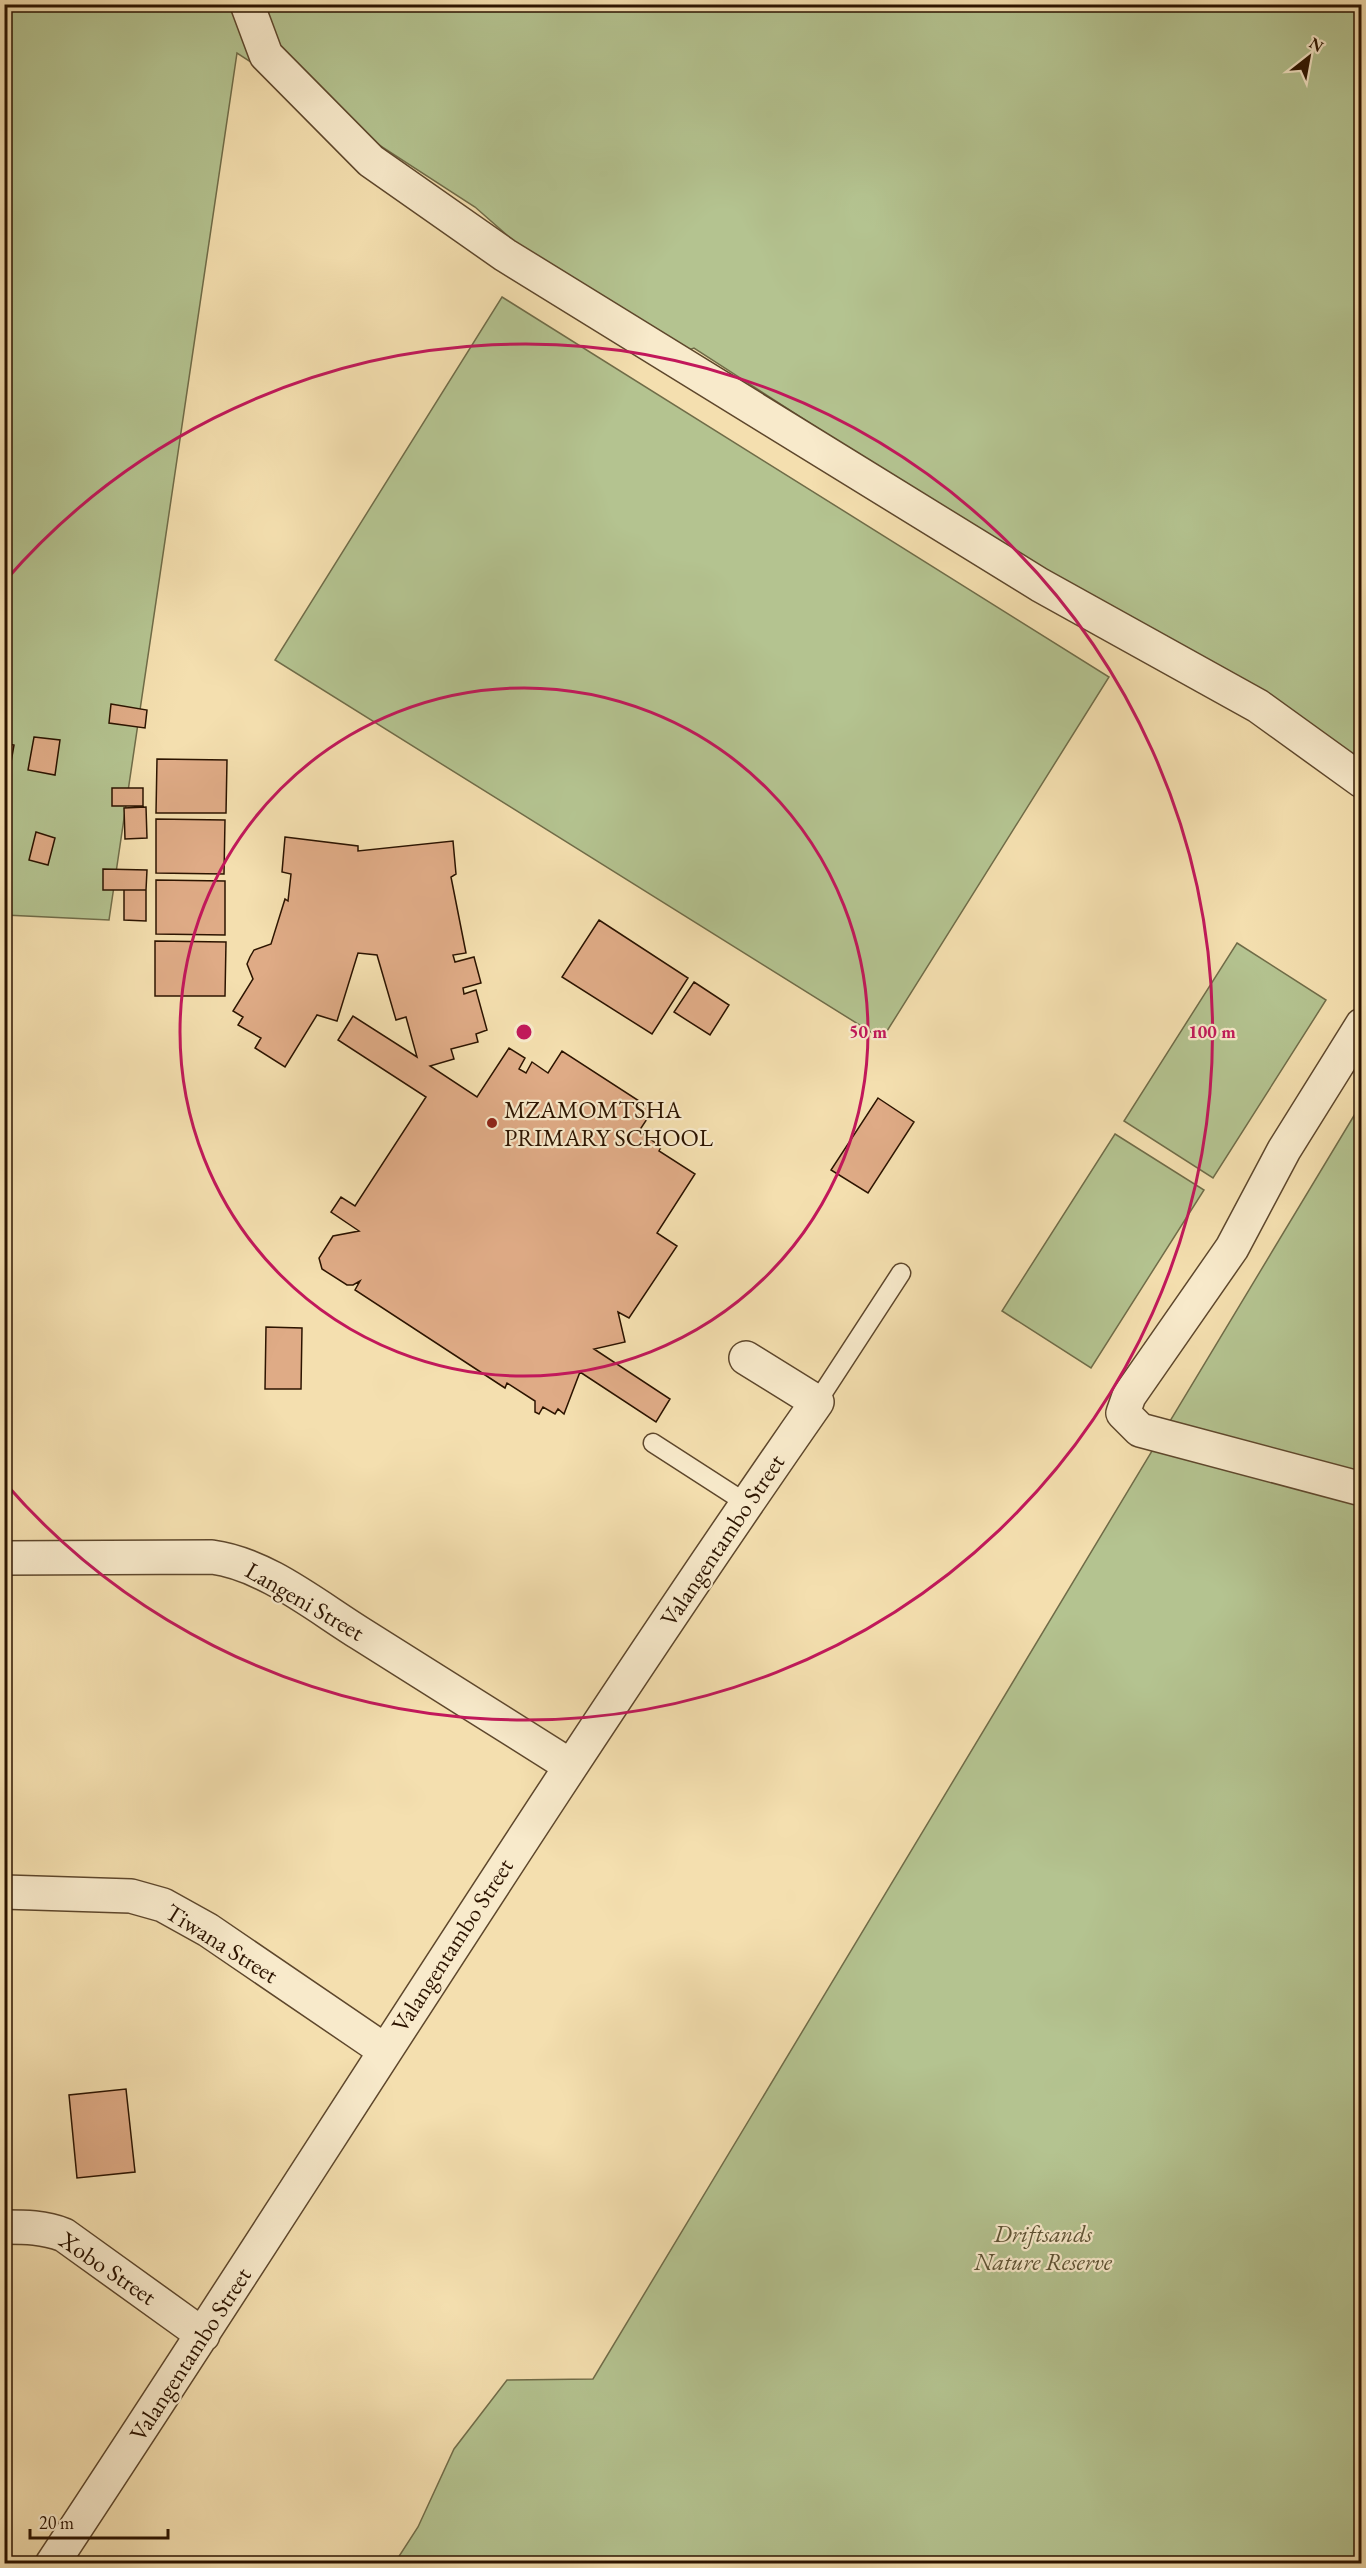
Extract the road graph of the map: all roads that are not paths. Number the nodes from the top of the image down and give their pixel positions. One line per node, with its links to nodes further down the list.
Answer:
1 (247, 4): 2 (street)
2 (1362, 781)
3 (1362, 1025): 8 (street)
4 (901, 1273): 6 (lane)
5 (746, 1358): 6 (street)
6 (817, 1402): 9 (street, Valangentambo Street)
7 (653, 1443): 9 (lane)
8 (1362, 1490)
9 (746, 1503): 11 (street, Valangentambo Street)
10 (4, 1558): 11 (street, Langeni Street)
11 (569, 1765): 13 (street, Valangentambo Street)
12 (4, 1892): 13 (street, Tiwana Street)
13 (384, 2050): 15 (street, Valangentambo Street)
14 (4, 2227): 15 (street, Xobo Street)
15 (203, 2335): 16 (street, Valangentambo Street)
16 (52, 2564)

